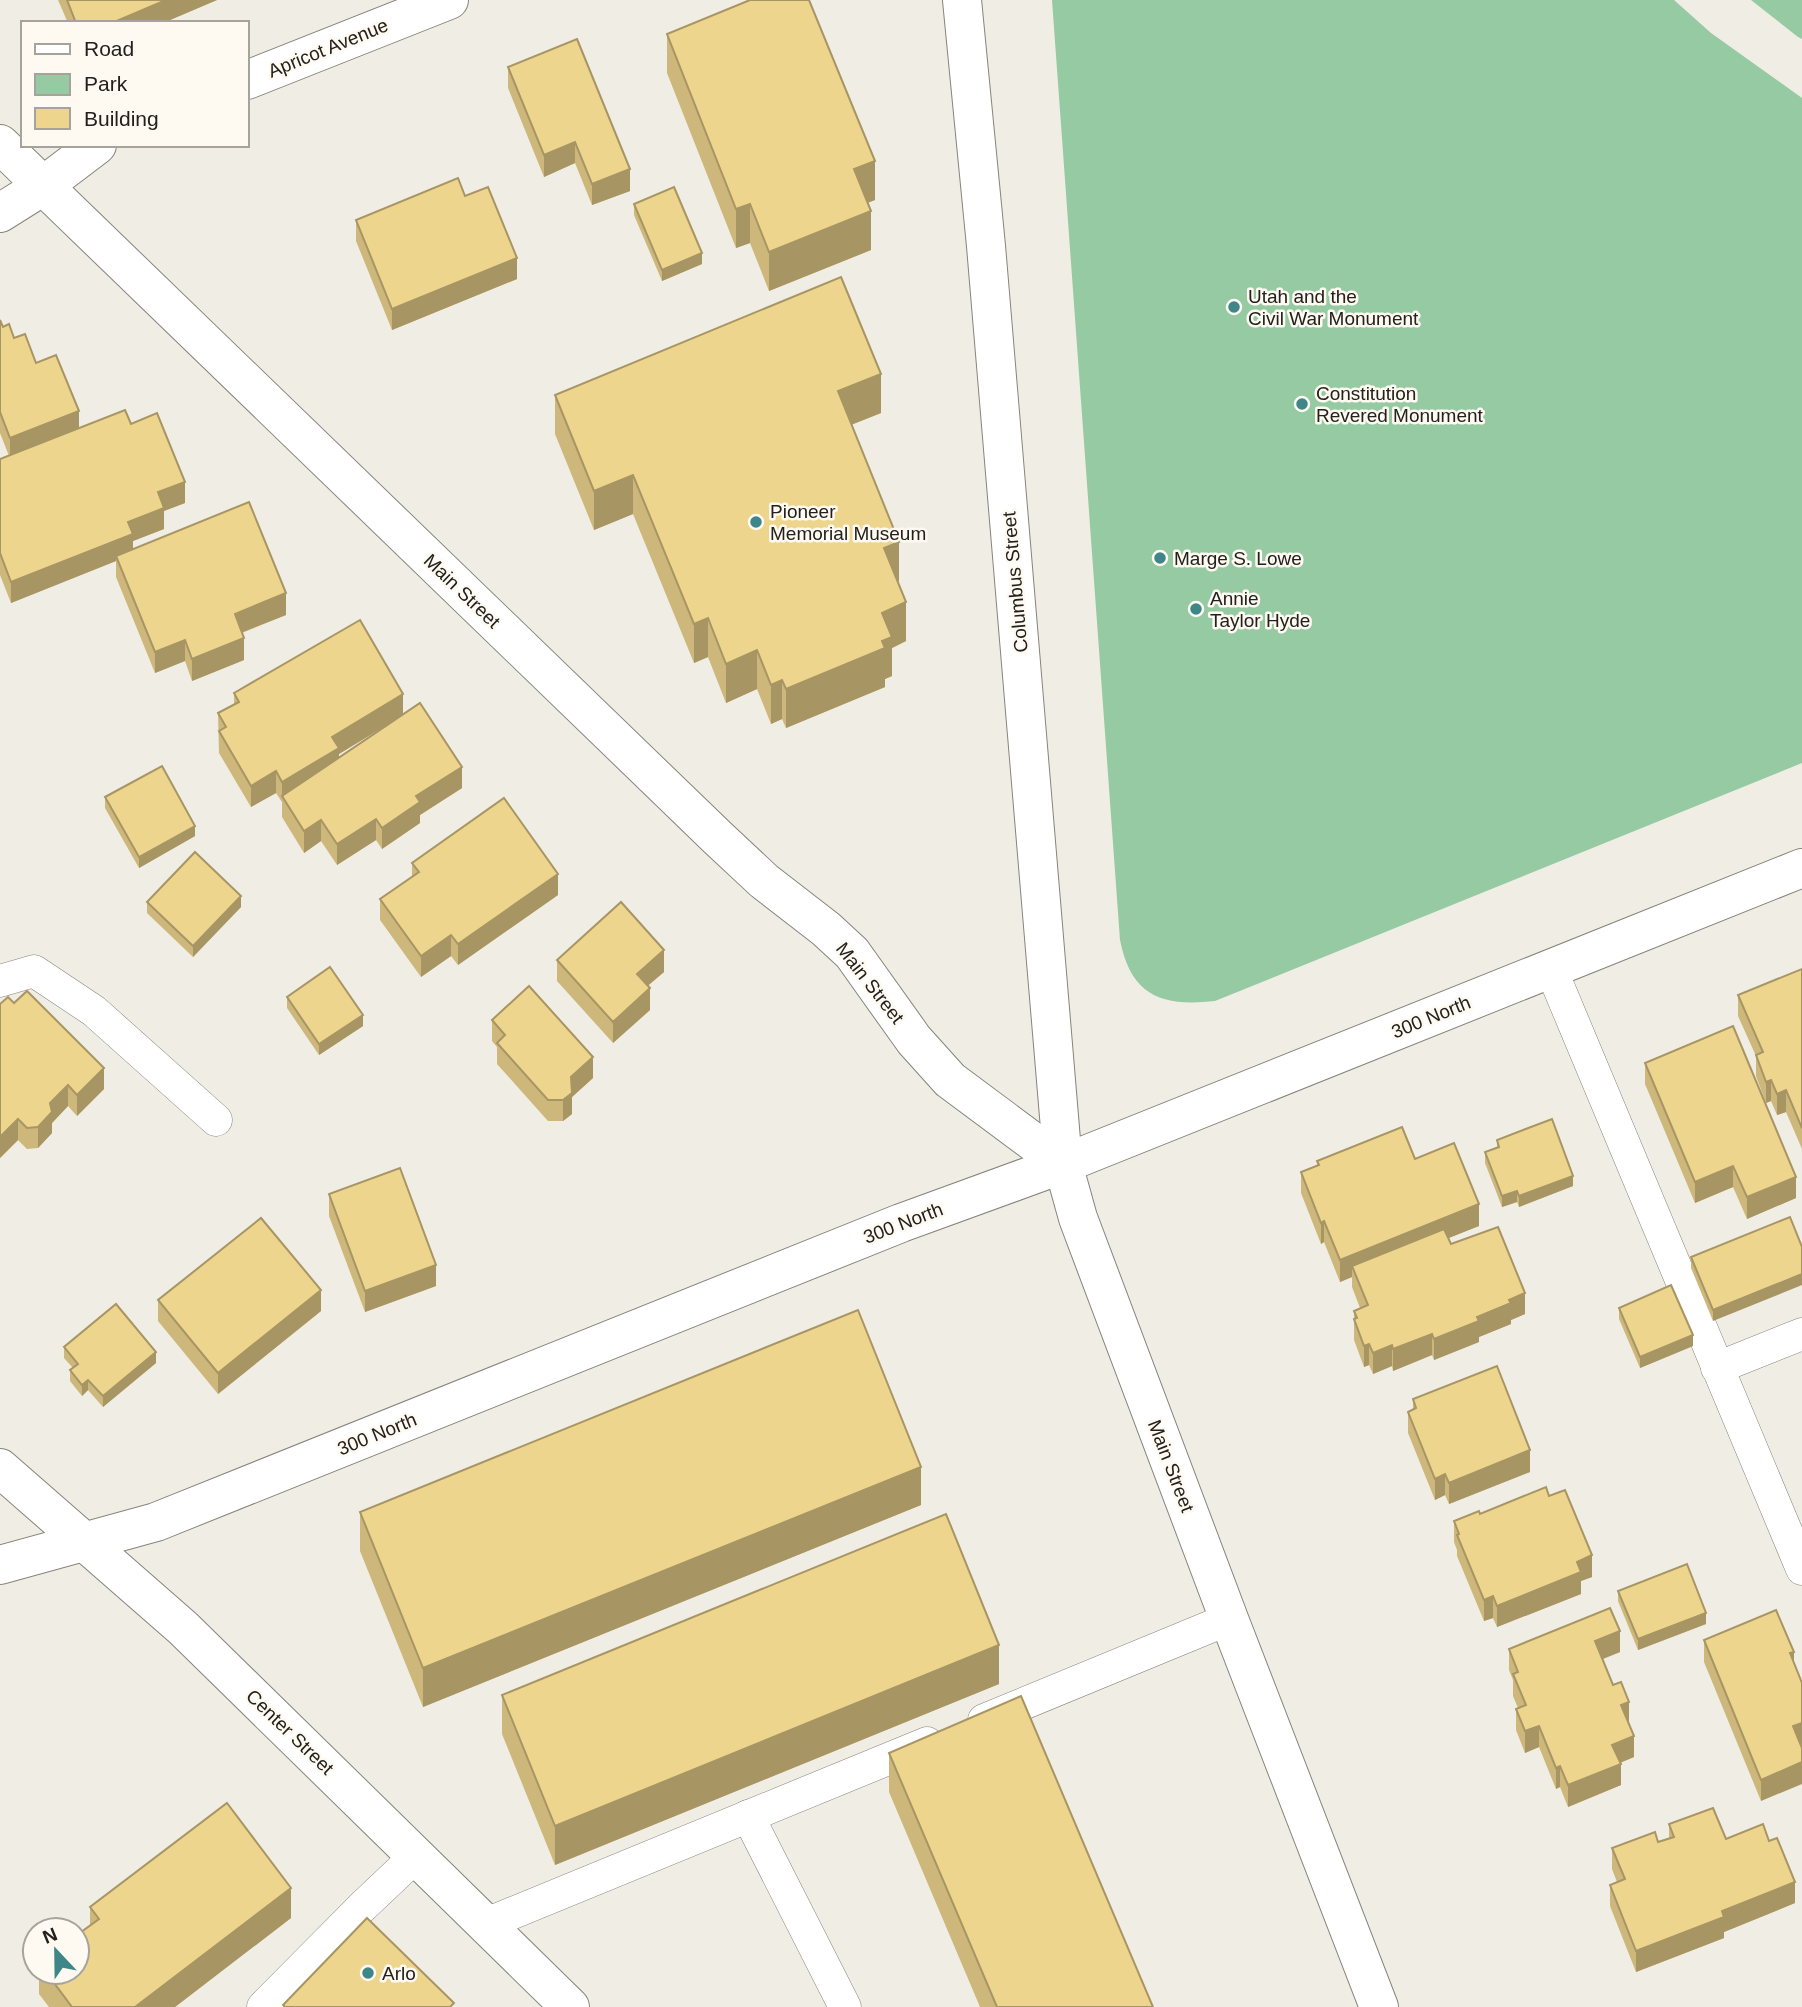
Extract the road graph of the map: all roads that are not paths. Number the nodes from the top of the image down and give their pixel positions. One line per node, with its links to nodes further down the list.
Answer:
1 (449, 0): 3 (street, Apricot Avenue)
2 (962, 0): 12 (street, Columbus Street)
3 (248, 80)
4 (0, 144): 6 (street, Main Street)
5 (94, 147): 6 (street)
6 (43, 186): 7 (street); 12 (street, Main Street)
7 (0, 214)
8 (1802, 867): 9 (street, 300 North)
9 (1551, 969): 12 (street, 300 North); 14 (lane)
10 (0, 981): 11 (lane)
11 (216, 1120)
12 (1063, 1164): 16 (street, 300 North); 19 (street, Main Street)
13 (1802, 1334): 14 (lane)
14 (1717, 1368): 18 (lane)
15 (0, 1468): 16 (street, Center Street)
16 (84, 1542): 17 (street, 300 North); 21 (street, Center Street)
17 (0, 1564)
18 (1802, 1569)
19 (1229, 1619): 20 (lane); 26 (street, Main Street)
20 (748, 1816): 22 (lane); 25 (lane)
21 (416, 1856): 22 (street, Center Street); 23 (lane)
22 (486, 1924): 24 (street, Center Street)
23 (263, 2007)
24 (570, 2007)
25 (845, 2007)
26 (1379, 2007)

